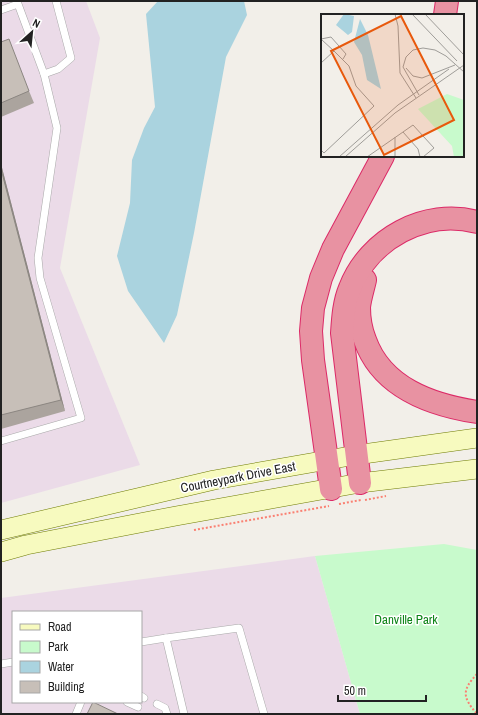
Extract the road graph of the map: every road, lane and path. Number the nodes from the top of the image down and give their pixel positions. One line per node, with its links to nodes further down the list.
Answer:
1 (56, 1): 6 (lane)
2 (447, 1): 5 (highway)
3 (17, 3): 4 (lane); 6 (lane)
4 (1, 10)
5 (445, 14)
6 (44, 74): 12 (lane)
7 (382, 157): 14 (highway)
8 (477, 222): 9 (highway)
9 (392, 237): 10 (highway); 13 (highway)
10 (477, 412)
11 (477, 438): 13 (main road, Courtneypark Drive East)
12 (1, 441)
13 (356, 455): 14 (main road, Courtneypark Drive East); 16 (highway)
14 (327, 460): 17 (highway); 18 (main road, Courtneypark Drive East)
15 (477, 469): 16 (main road, Courtneypark Drive East)
16 (360, 483): 17 (main road, Courtneypark Drive East)
17 (331, 489): 19 (main road, Courtneypark Drive East)
18 (1, 530)
19 (1, 552)
20 (166, 638): 21 (lane); 31 (lane); 32 (lane)
21 (142, 642)
22 (12, 662): 23 (lane)
23 (1, 664)
24 (477, 674): 33 (path)
25 (82, 703): 29 (lane)
26 (129, 703): 28 (lane)
27 (157, 704): 30 (lane)
28 (138, 707)
29 (76, 714)
30 (167, 714)
31 (184, 714)
32 (264, 714)
33 (477, 714)

